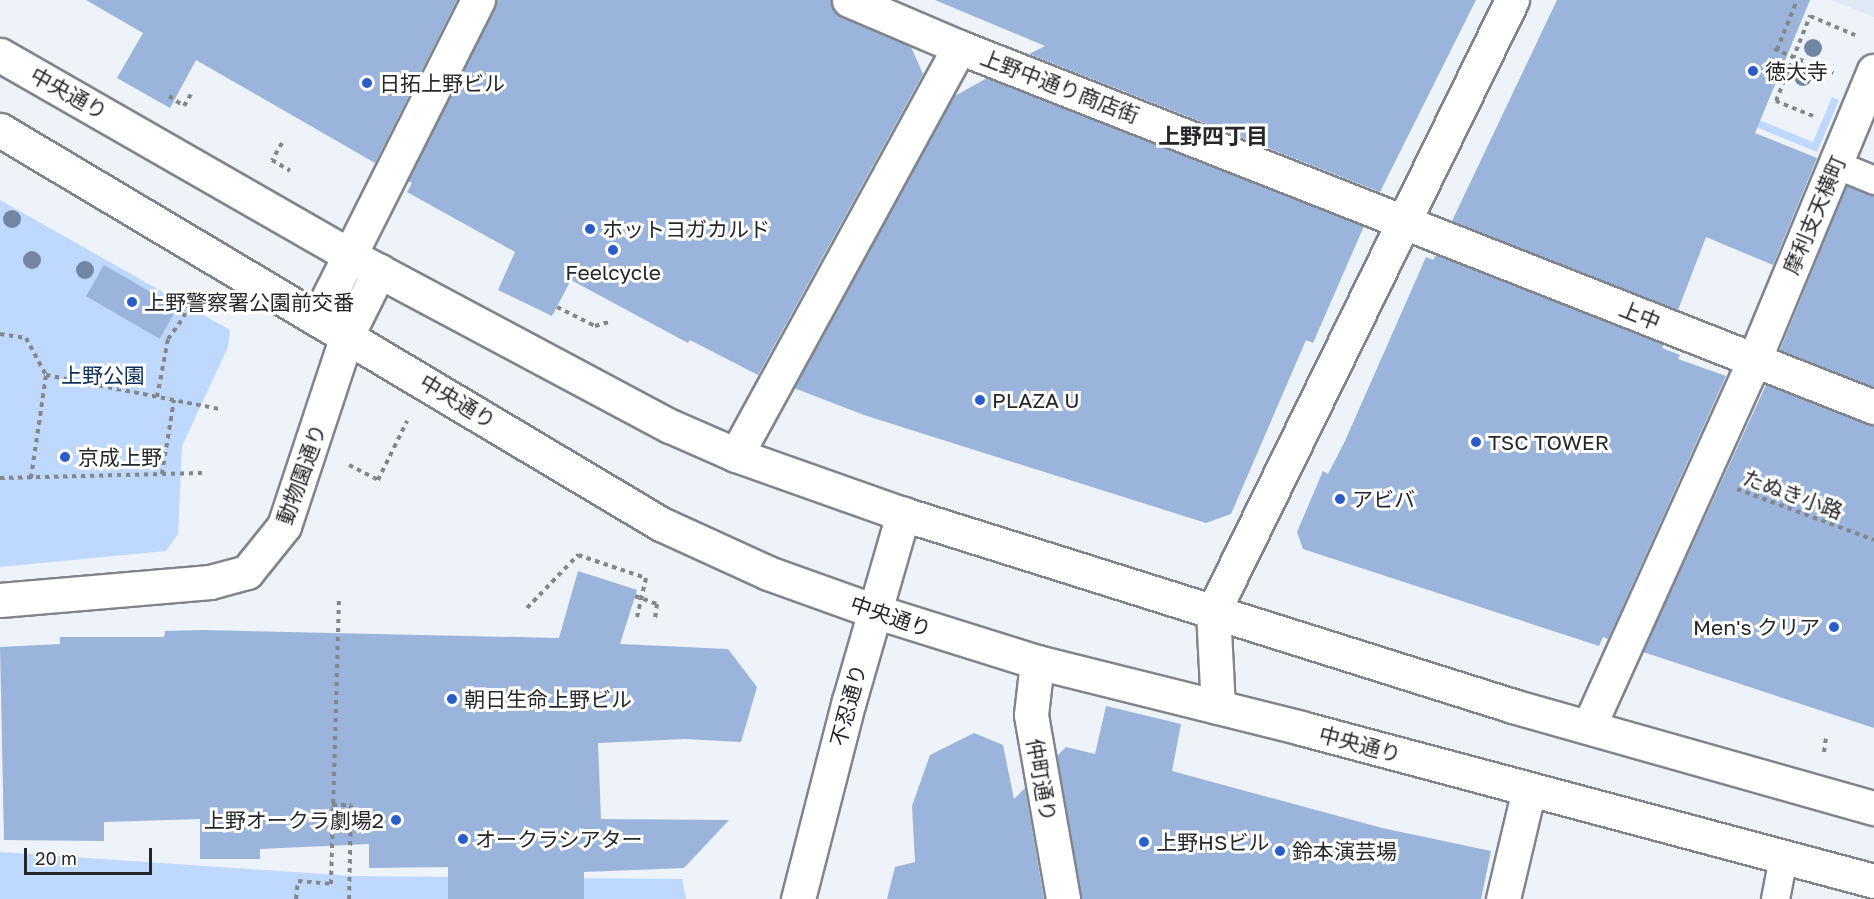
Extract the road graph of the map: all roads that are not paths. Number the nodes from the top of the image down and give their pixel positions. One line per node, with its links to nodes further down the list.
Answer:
1 (478, 0): 11 (main road)
2 (849, 0): 4 (main road, 上野中通り商店街)
3 (1512, 0): 10 (main road)
4 (959, 47): 10 (main road, 上野中通り商店街); 17 (main road)
5 (0, 55): 11 (main road, 中央通り)
6 (1874, 71): 8 (main road, 摩利支天横町)
7 (0, 130): 13 (main road, 中央通り)
8 (1835, 164): 9 (street); 15 (main road, 摩利支天横町)
9 (1874, 180)
10 (1407, 221): 15 (main road, 上中); 21 (main road)
11 (351, 256): 12 (main road, 中央通り); 13 (main road)
12 (379, 271): 14 (main road, 動物園通り); 17 (main road, 中央通り)
13 (318, 318): 14 (main road, 中央通り)
14 (347, 334): 19 (main road, 動物園通り); 20 (main road, 中央通り)
15 (1754, 360): 16 (main road, 上中); 24 (main road, 摩利支天横町)
16 (1874, 407)
17 (736, 455): 18 (main road, 中央通り)
18 (903, 514): 20 (main road, 不忍通り); 21 (main road, 中央通り)
19 (0, 600)
20 (874, 611): 22 (main road, 中央通り); 29 (main road, 不忍通り)
21 (1213, 612): 23 (main road); 24 (main road, 中央通り)
22 (1037, 662): 23 (main road, 中央通り); 30 (main road, 仲町通り)
23 (1218, 707): 25 (main road, 中央通り)
24 (1589, 726): 26 (main road, 中央通り)
25 (1529, 789): 27 (main road, 中央通り); 31 (main road)
26 (1874, 808)
27 (1783, 857): 28 (main road, 中央通り); 32 (street)
28 (1874, 881)
29 (798, 899)
30 (1063, 899)
31 (1503, 899)
32 (1775, 899)

